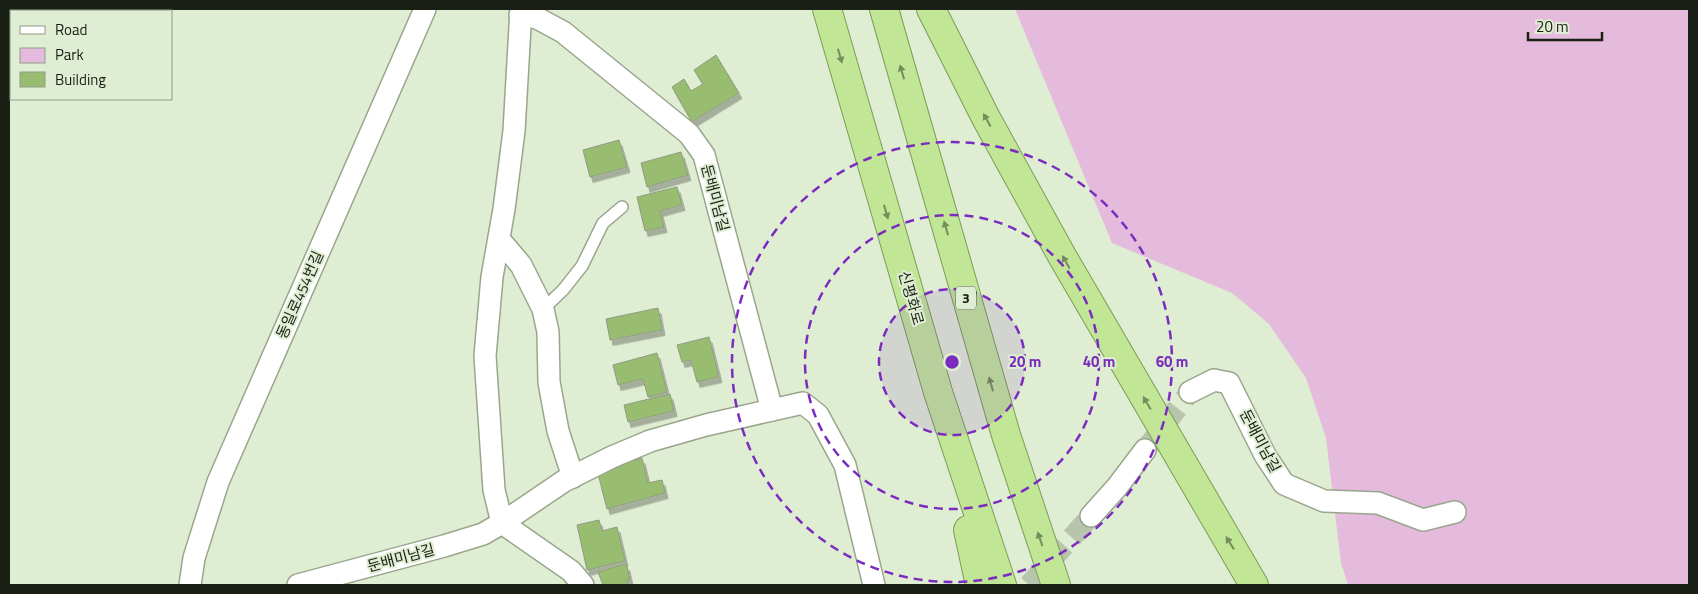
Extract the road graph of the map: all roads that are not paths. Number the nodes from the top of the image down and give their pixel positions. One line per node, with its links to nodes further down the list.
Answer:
1 (827, 9): 9 (highway, 신평화로, one-way to 9)
2 (884, 9): 23 (highway, 3, one-way to 2)
3 (931, 9): 24 (highway, one-way to 3)
4 (521, 12): 7 (street, 둔배미남길); 11 (street, 둔배미남길)
5 (417, 14): 17 (street, 동일로454번길)
6 (622, 207): 8 (lane)
7 (499, 239): 8 (street); 16 (street, 둔배미남길)
8 (543, 309): 13 (street)
9 (938, 392): 21 (highway); 22 (highway, 신평화로)
10 (1190, 392): 14 (street, 둔배미남길)
11 (772, 410): 13 (street, 둔배미남길); 20 (street, 둔배미남길)
12 (1144, 450): 15 (street)
13 (573, 477): 16 (street, 둔배미남길)
14 (1455, 512)
15 (1090, 516)
16 (502, 523): 18 (street, 둔배미남길); 19 (street)
17 (190, 585)
18 (298, 585)
19 (583, 585)
20 (874, 585)
21 (980, 585)
22 (1002, 585)
23 (1056, 585)
24 (1254, 585)

